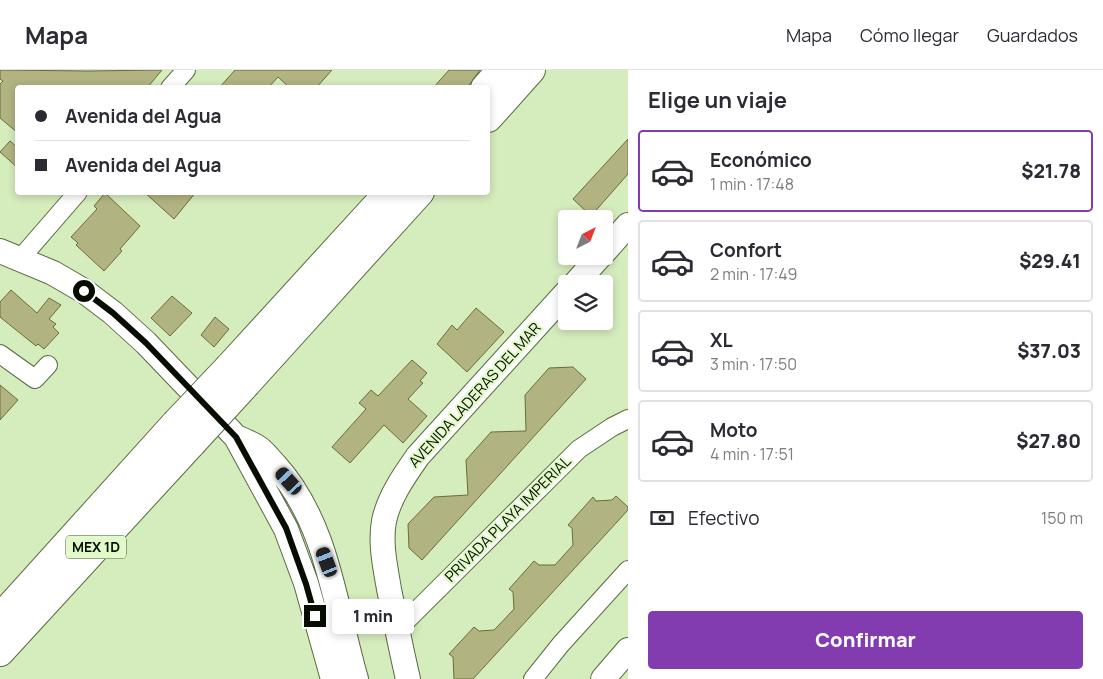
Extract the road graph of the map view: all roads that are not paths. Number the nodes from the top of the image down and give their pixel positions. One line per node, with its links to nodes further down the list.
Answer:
1 (186, 70): 4 (street)
2 (501, 70): 5 (highway)
3 (531, 70): 6 (highway)
4 (173, 85)
5 (488, 85)
6 (490, 116)
7 (75, 195): 12 (street)
8 (387, 195): 18 (highway, MEX 1D)
9 (417, 195): 18 (highway, MEX 1D)
10 (628, 225): 11 (main road)
11 (613, 242)
12 (10, 255): 21 (main road)
13 (592, 265): 14 (main road)
14 (582, 275)
15 (558, 302): 24 (main road, AVENIDA LADERAS DEL MAR)
16 (0, 354): 17 (street)
17 (48, 365)
18 (238, 375): 20 (highway, MEX 1D, bridge)
19 (628, 419): 24 (street, PRIVADA PLAYA IMPERIAL)
20 (184, 433): 23 (highway, MEX 1D); 26 (highway, MEX 1D)
21 (236, 437): 27 (main road); 28 (main road)
22 (628, 570): 30 (street)
23 (0, 618)
24 (397, 630): 29 (main road, AVENIDA LADERAS DEL MAR)
25 (628, 650): 31 (main road)
26 (0, 652)
27 (333, 679)
28 (356, 679)
29 (408, 679)
30 (533, 679)
31 (603, 679)

